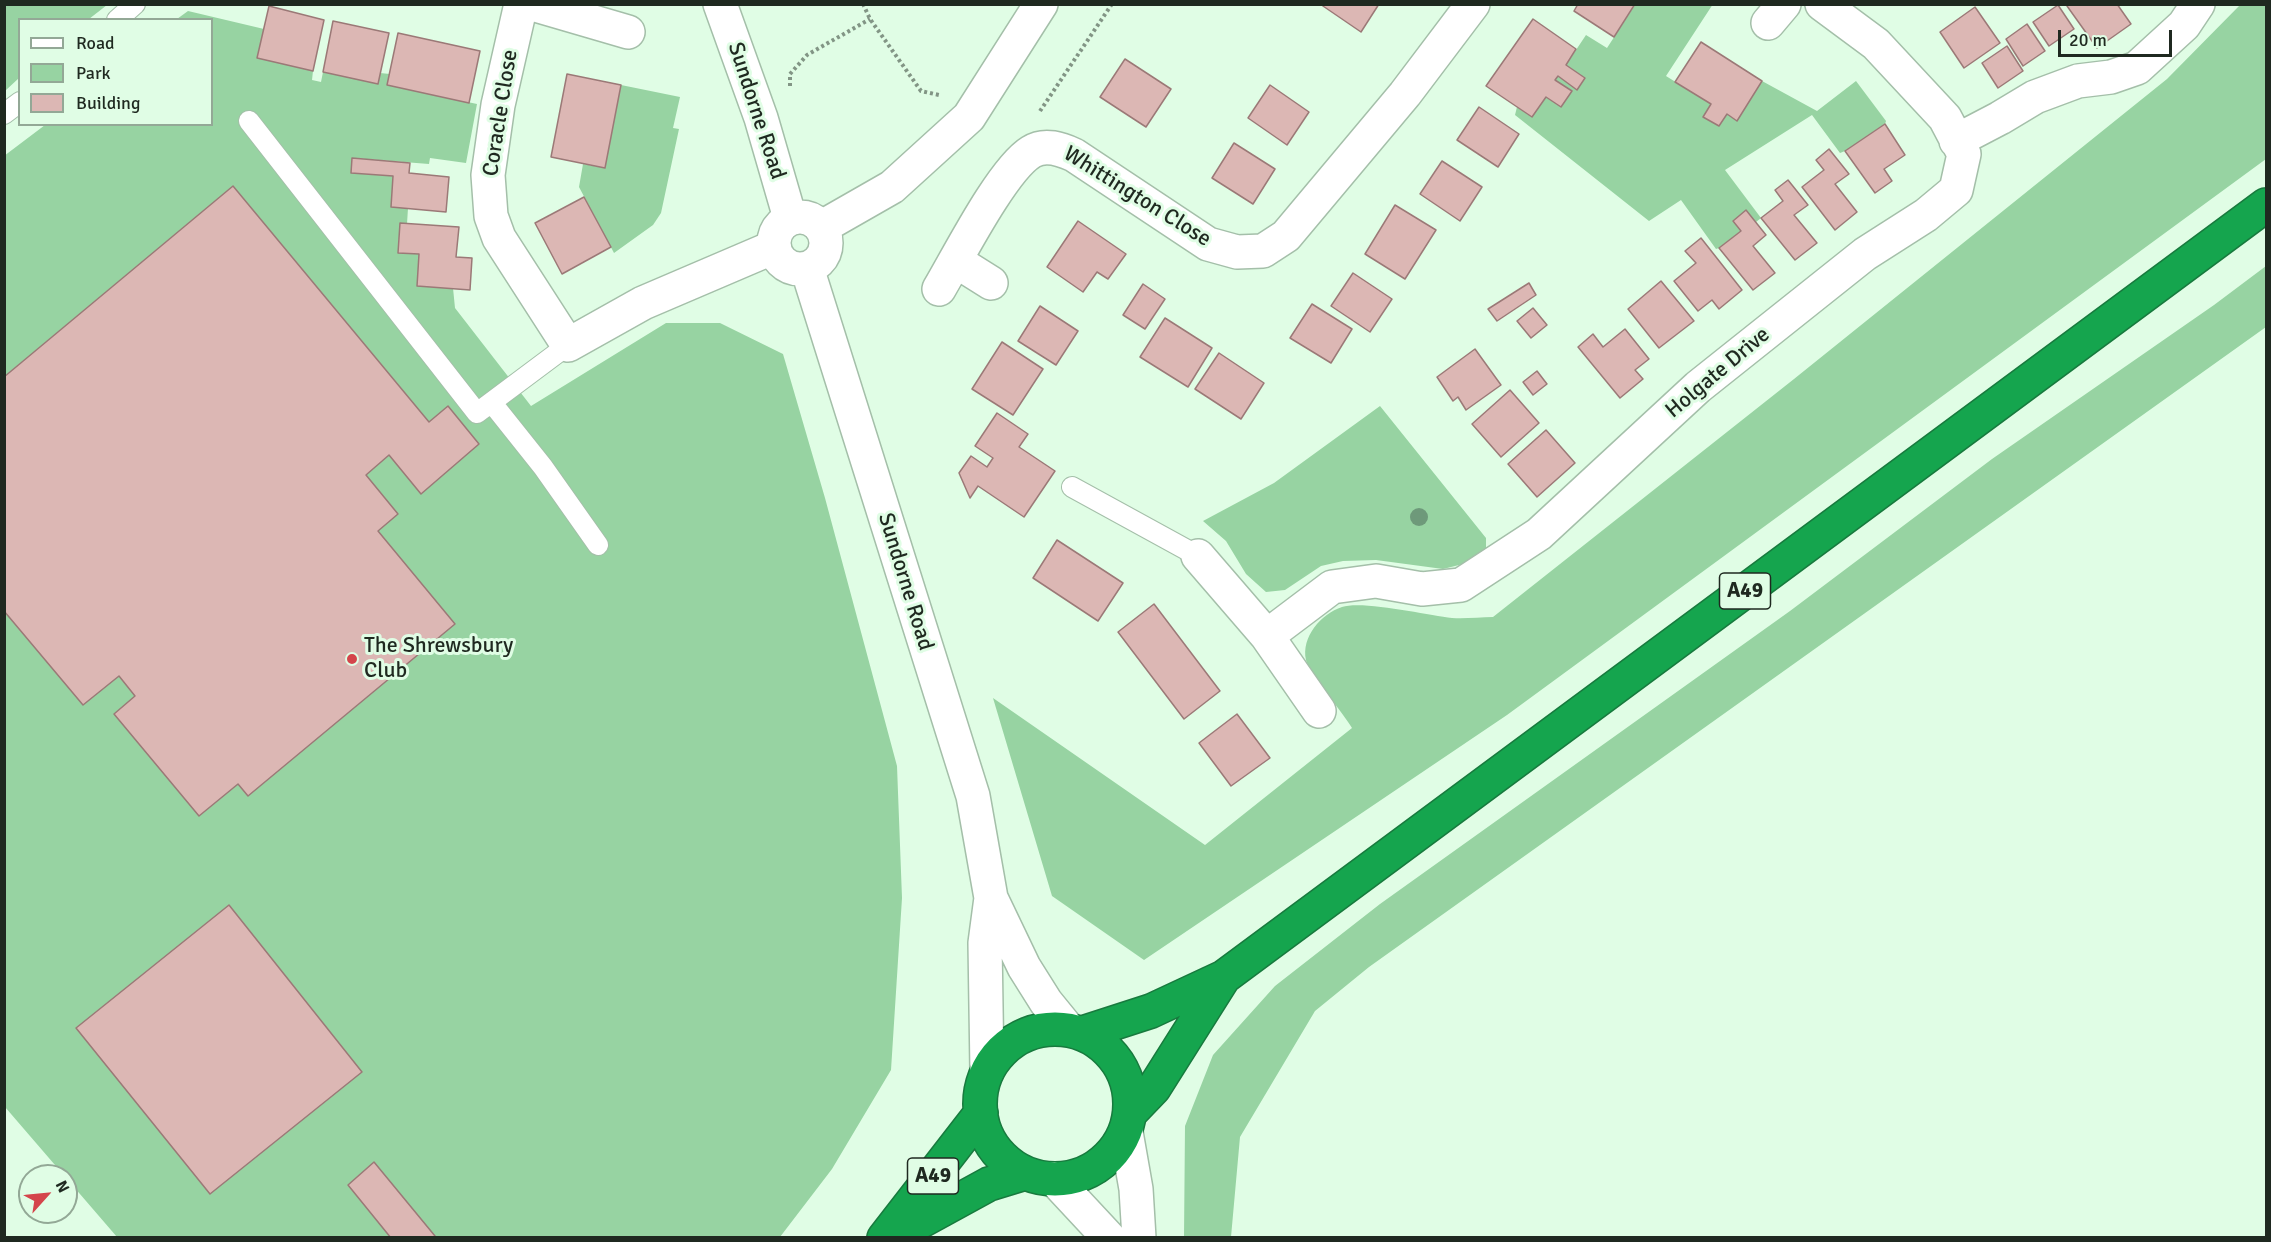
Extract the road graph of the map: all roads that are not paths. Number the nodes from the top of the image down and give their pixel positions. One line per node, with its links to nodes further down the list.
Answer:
1 (135, 4): 9 (lane)
2 (521, 4): 23 (street, Coracle Close)
3 (532, 4): 10 (street)
4 (720, 4): 16 (street, Sundorne Road)
5 (1041, 4): 17 (street)
6 (1473, 4): 19 (street, Whittington Close)
7 (1822, 4): 14 (street, Holgate Drive)
8 (2198, 4): 14 (street)
9 (119, 18)
10 (628, 32)
11 (18, 104): 12 (lane)
12 (4, 114)
13 (249, 121): 24 (lane)
14 (1956, 141): 28 (street, Holgate Drive)
15 (2266, 205): 31 (highway, A49)
16 (790, 218): 17 (street); 18 (street)
17 (822, 227): 20 (street)
18 (774, 247): 20 (street); 23 (street)
19 (956, 261): 21 (street); 22 (street, Whittington Close)
20 (807, 268): 30 (street, Sundorne Road)
21 (991, 283)
22 (939, 289)
23 (568, 345): 24 (lane)
24 (492, 403): 26 (lane)
25 (1072, 487): 27 (lane)
26 (598, 545)
27 (1198, 556): 28 (street)
28 (1267, 636): 29 (street)
29 (1319, 711)
30 (991, 898): 32 (street, Sundorne Road); 33 (street, Sundorne Road)
31 (1224, 977): 32 (highway, A49); 35 (highway, A49)
32 (1076, 1031): 33 (highway); 35 (highway)
33 (987, 1071): 34 (highway)
34 (981, 1113): 36 (highway); 37 (highway, A49)
35 (1128, 1123): 36 (highway); 40 (street)
36 (1039, 1176): 38 (highway, A49); 39 (street)
37 (884, 1238)
38 (890, 1238)
39 (1109, 1238)
40 (1139, 1238)

